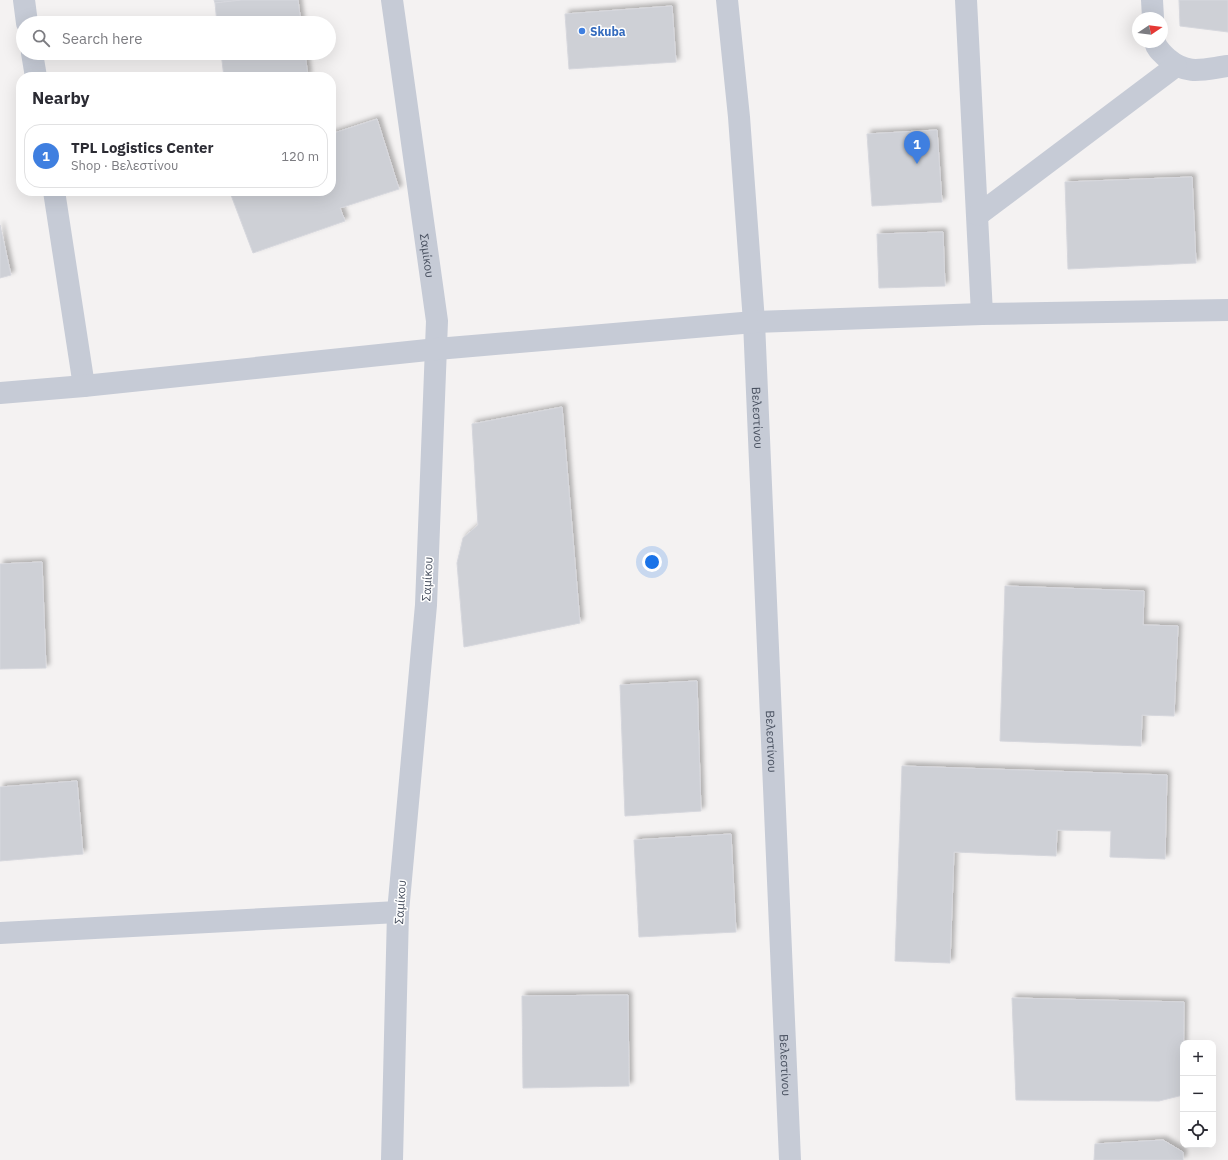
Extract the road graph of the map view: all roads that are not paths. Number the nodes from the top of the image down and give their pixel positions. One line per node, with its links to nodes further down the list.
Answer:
1 (24, 0): 7 (street)
2 (392, 0): 18 (street, Σαμίκου)
3 (727, 0): 17 (street, Βελεστίνου)
4 (966, 0): 14 (street)
5 (1152, 0): 6 (street)
6 (1153, 12)
7 (26, 16)
8 (1156, 48): 10 (street)
9 (33, 60): 12 (street)
10 (1176, 66): 11 (street); 14 (street)
11 (1228, 66)
12 (35, 72)
13 (55, 196): 19 (street)
14 (978, 215): 16 (street)
15 (1228, 310): 16 (street)
16 (982, 314): 17 (street)
17 (754, 322): 18 (street); 24 (street, Βελεστίνου)
18 (437, 349): 19 (street); 21 (street, Σαμίκου)
19 (84, 386): 20 (street)
20 (0, 393)
21 (398, 912): 22 (street); 23 (street, Σαμίκου)
22 (0, 933)
23 (392, 1160)
24 (790, 1160)

